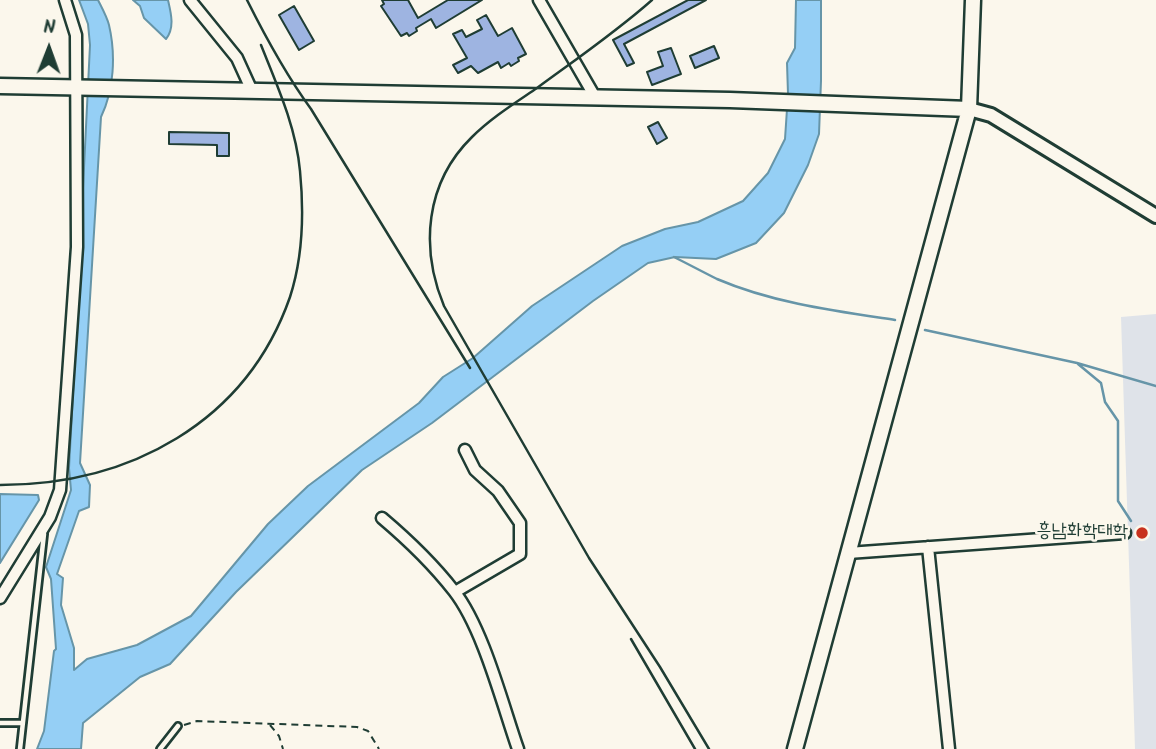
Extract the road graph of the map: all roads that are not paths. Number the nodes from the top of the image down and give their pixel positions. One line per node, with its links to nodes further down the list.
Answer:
1 (65, 0): 6 (street)
2 (190, 0): 7 (street)
3 (539, 0): 8 (street)
4 (972, 0): 9 (main road)
5 (0, 86): 6 (main road)
6 (78, 88): 7 (main road); 13 (street)
7 (252, 91): 8 (main road)
8 (595, 97): 9 (main road)
9 (970, 109): 10 (street); 16 (main road)
10 (1156, 216)
11 (465, 450): 17 (street)
12 (382, 518): 17 (street)
13 (45, 525): 18 (street); 20 (lane)
14 (1125, 533): 15 (street)
15 (928, 547): 16 (street); 26 (street)
16 (848, 553): 25 (main road)
17 (454, 592): 24 (street)
18 (0, 598)
19 (0, 723): 20 (lane)
20 (23, 723): 22 (lane)
21 (178, 726): 23 (lane)
22 (20, 749)
23 (160, 749)
24 (518, 749)
25 (795, 749)
26 (949, 749)

